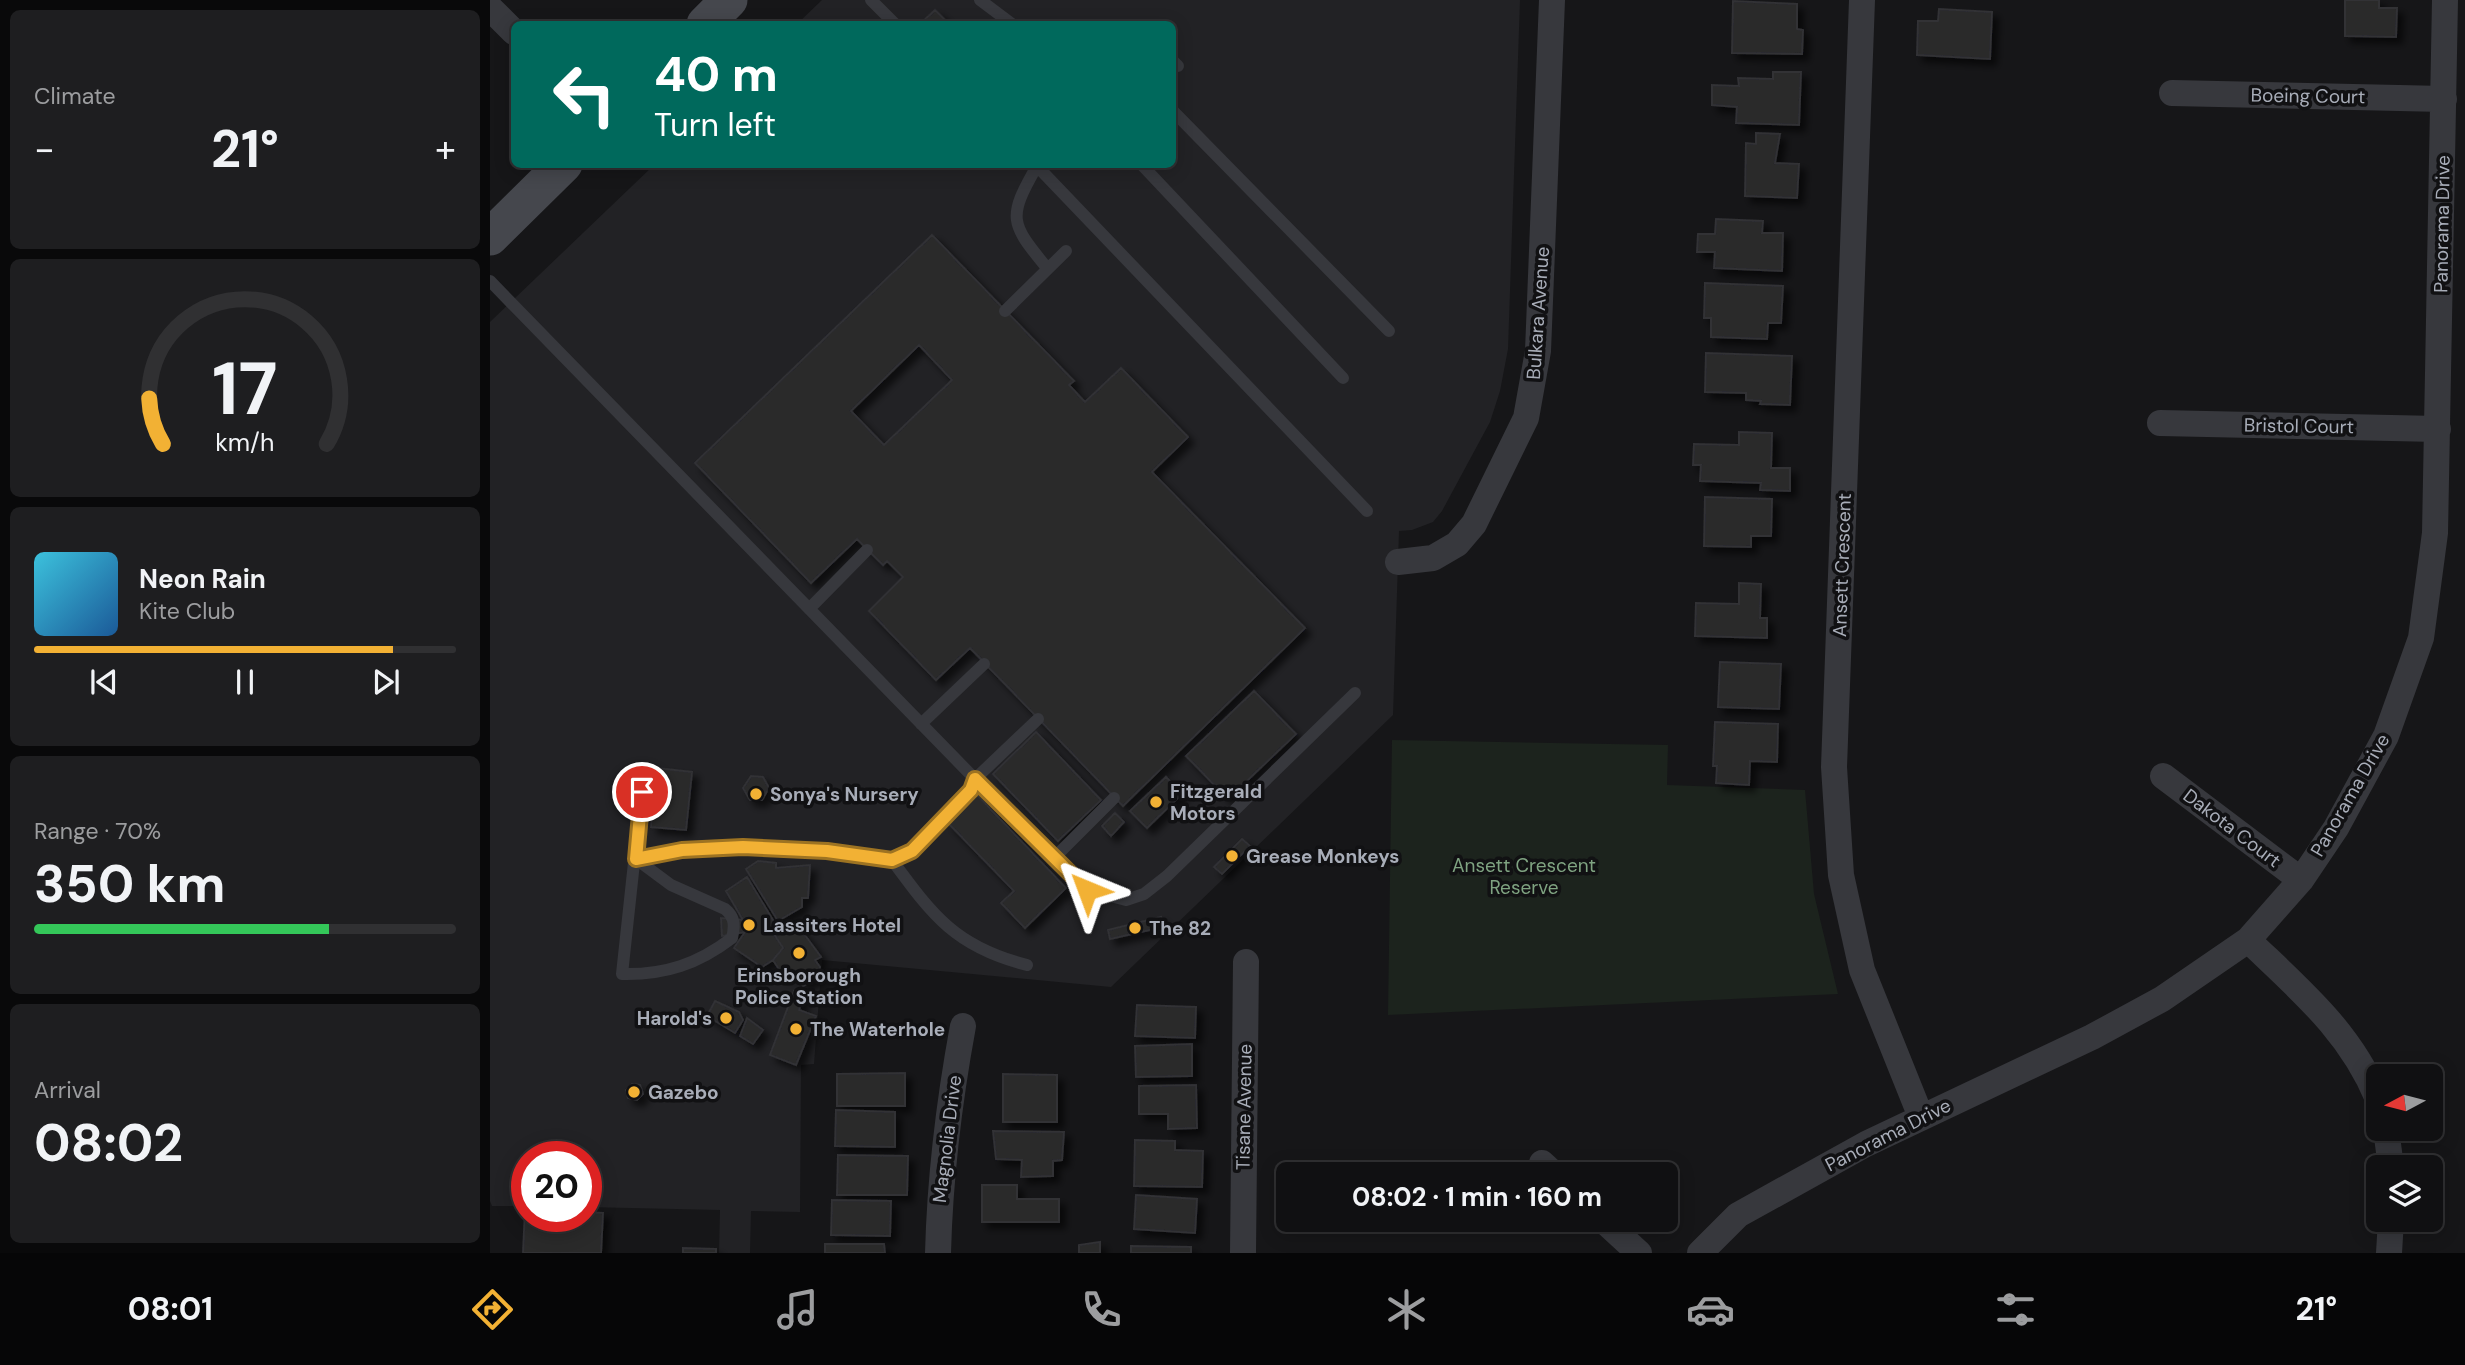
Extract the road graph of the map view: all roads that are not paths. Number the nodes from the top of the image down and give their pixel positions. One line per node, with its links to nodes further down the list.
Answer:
1 (729, 0): 8 (main road)
2 (979, 0): 10 (lane)
3 (1552, 0): 30 (street, Bulkara Avenue)
4 (1862, 0): 49 (street, Ansett Crescent)
5 (2445, 0): 13 (street, Panorama Drive)
6 (874, 1): 9 (lane)
7 (490, 8): 11 (street)
8 (708, 21)
9 (892, 21)
10 (1008, 21)
11 (511, 29)
12 (2172, 93): 13 (street, Boeing Court)
13 (2444, 99): 27 (street, Panorama Drive)
14 (1176, 114): 24 (lane)
15 (560, 168): 19 (main road)
16 (1034, 168): 21 (lane)
17 (1039, 168): 28 (lane)
18 (1145, 168): 25 (lane)
19 (490, 237)
20 (1066, 251): 21 (lane)
21 (1048, 268): 23 (lane)
22 (490, 281): 31 (lane)
23 (1005, 312)
24 (1389, 331)
25 (1343, 378)
26 (2160, 423): 27 (street, Bristol Court)
27 (2438, 429): 43 (street, Panorama Drive)
28 (1367, 511)
29 (867, 550): 31 (lane)
30 (1398, 562)
31 (809, 608): 35 (lane)
32 (984, 664): 35 (lane)
33 (1355, 693): 40 (lane)
34 (1038, 719): 38 (lane)
35 (922, 724): 38 (lane)
36 (644, 770): 41 (lane)
37 (2163, 776): 43 (street, Dakota Court)
38 (975, 779): 40 (lane); 42 (lane)
39 (1114, 797): 40 (lane)
40 (1055, 857)
41 (636, 859): 41 (lane); 42 (lane)
42 (892, 860): 46 (lane)
43 (2301, 880): 44 (street, Panorama Drive)
44 (2248, 940): 48 (street); 49 (street, Panorama Drive)
45 (1246, 962): 53 (street, Tisane Avenue)
46 (1027, 965)
47 (963, 1026): 52 (street, Magnolia Drive)
48 (2366, 1069)
49 (1921, 1117): 55 (street, Panorama Drive)
50 (1616, 1232): 54 (street)
51 (2390, 1232): 56 (street)
52 (938, 1253)
53 (1242, 1253)
54 (1639, 1253)
55 (1700, 1253)
56 (2389, 1253)

